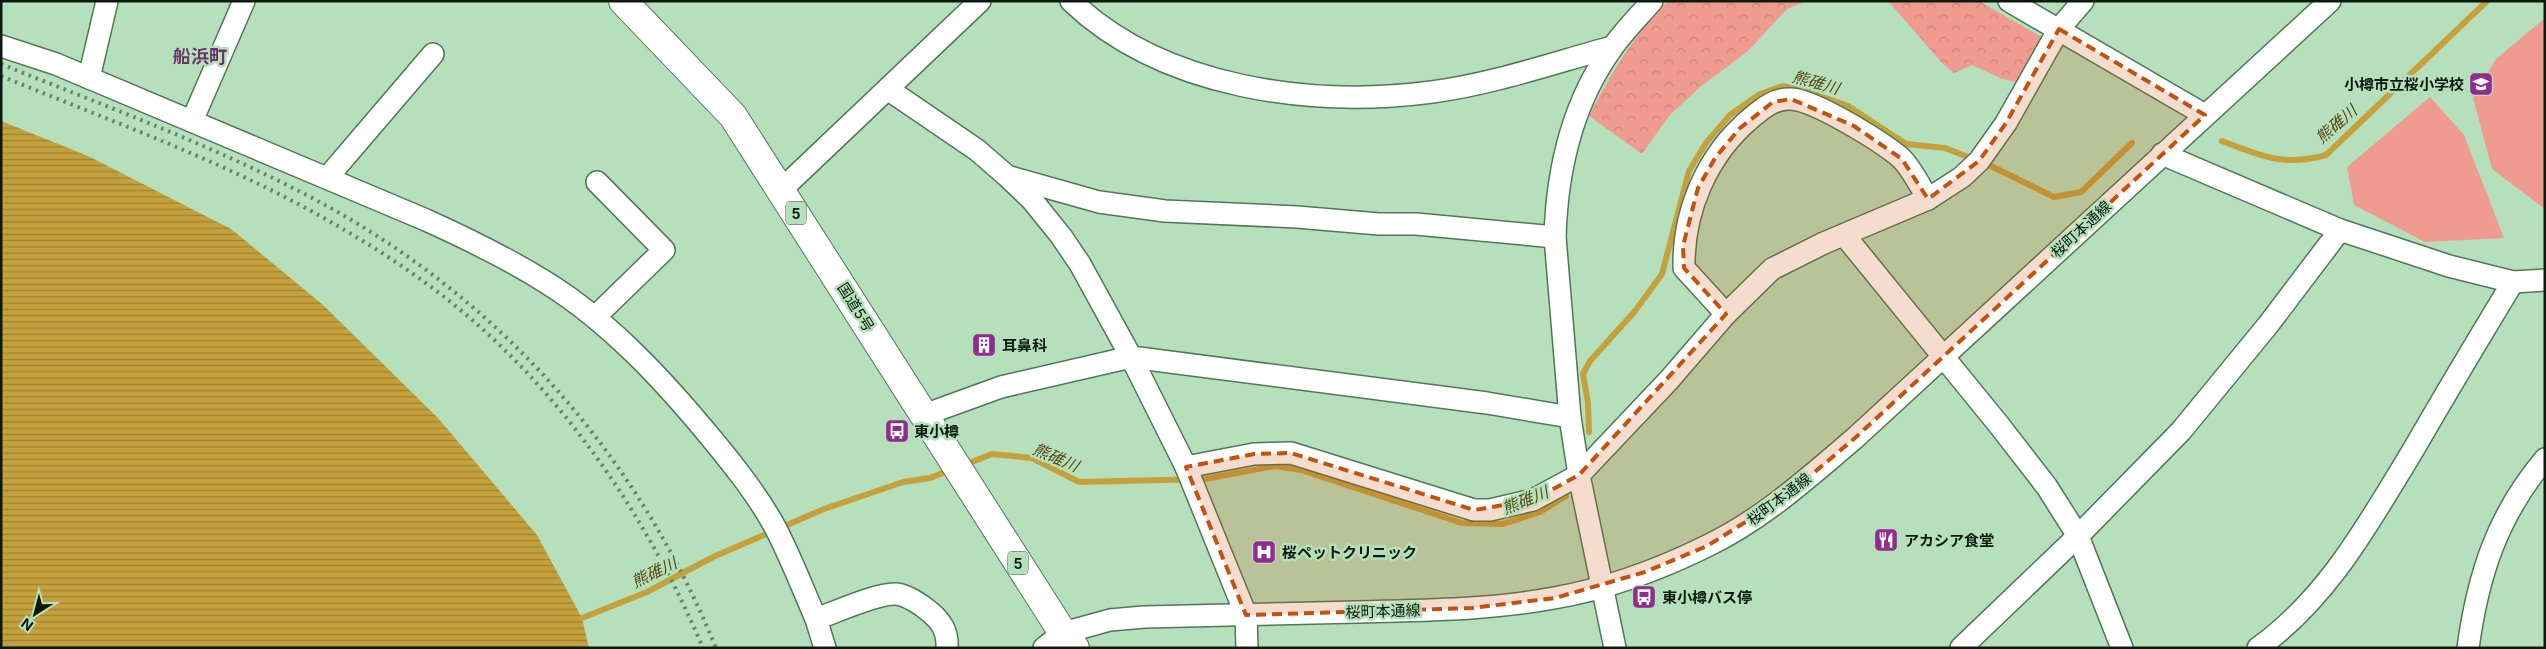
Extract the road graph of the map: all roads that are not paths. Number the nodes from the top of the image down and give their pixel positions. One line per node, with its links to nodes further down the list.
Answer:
1 (107, 1): 14 (street)
2 (244, 1): 17 (street)
3 (623, 1): 22 (highway, 国道5号 / 5)
4 (980, 1): 15 (street)
5 (1072, 1): 12 (street)
6 (1652, 1): 12 (street)
7 (2009, 1): 10 (street)
8 (2083, 1): 10 (street)
9 (2330, 1): 16 (street, 桜町本通線)
10 (2059, 29): 16 (street); 23 (street)
11 (1, 46): 14 (street)
12 (1612, 47): 25 (street)
13 (432, 54): 20 (street)
14 (89, 78): 17 (street)
15 (889, 90): 19 (street); 22 (street)
16 (2205, 116): 18 (street, 桜町本通線)
17 (192, 121): 20 (street)
18 (2162, 154): 24 (street); 31 (street, 桜町本通線)
19 (1007, 176): 25 (street); 32 (street)
20 (327, 178): 30 (street)
21 (597, 182): 30 (street)
22 (781, 190): 33 (highway, 国道5号 / 5)
23 (1928, 199): 26 (street); 29 (street)
24 (2340, 230): 28 (street); 38 (street)
25 (1555, 236): 34 (street)
26 (1845, 236): 29 (street); 31 (street)
27 (2545, 280): 28 (street)
28 (2513, 282): 49 (street)
29 (1726, 314): 37 (street)
30 (595, 318): 41 (street)
31 (1944, 356): 38 (street); 39 (street, 桜町本通線)
32 (1132, 357): 33 (street); 34 (street); 36 (street)
33 (924, 414): 42 (highway, 国道5号 / 5)
34 (1570, 417): 37 (street)
35 (2545, 459): 50 (street)
36 (1186, 467): 37 (street); 40 (street)
37 (1580, 475): 39 (street)
38 (2078, 536): 47 (street); 48 (street)
39 (1603, 586): 40 (street, 桜町本通線); 46 (street)
40 (1246, 615): 42 (street, 桜町本通線); 45 (street)
41 (816, 619): 43 (street); 44 (street)
42 (1061, 644)
43 (825, 648)
44 (947, 648)
45 (1247, 648)
46 (1615, 648)
47 (1961, 648)
48 (2122, 648)
49 (2258, 648)
50 (2468, 648)

